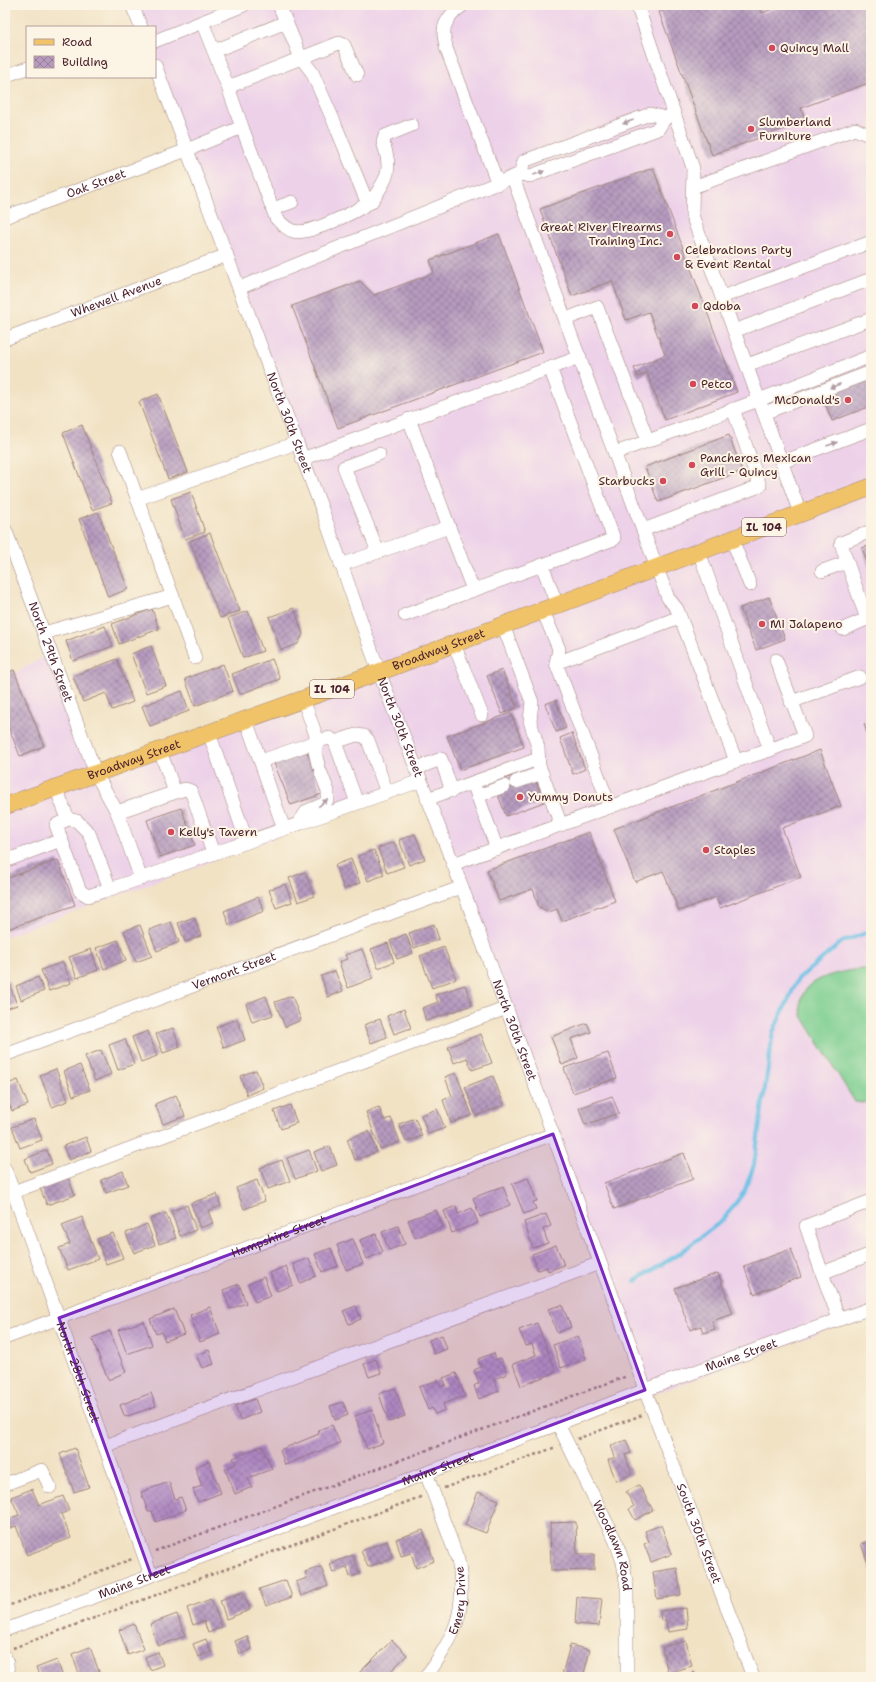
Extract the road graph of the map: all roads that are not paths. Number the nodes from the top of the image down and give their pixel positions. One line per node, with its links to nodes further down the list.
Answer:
1 (132, 5): 8 (street)
2 (244, 5): 6 (street)
3 (279, 5): 7 (street)
4 (463, 5): 23 (street)
5 (637, 5): 17 (street)
6 (202, 22): 9 (street); 10 (street)
7 (286, 22): 10 (street); 11 (street)
8 (140, 26)
9 (156, 41)
10 (214, 51): 16 (street)
11 (301, 58): 14 (street); 16 (street); 26 (street)
12 (26, 68): 15 (street)
13 (156, 68): 21 (street, North 30th Street)
14 (357, 75)
15 (5, 76)
16 (228, 86): 19 (street)
17 (670, 116): 22 (street); 24 (street)
18 (412, 125): 26 (street)
19 (242, 127): 21 (street, Oak Street); 27 (street)
20 (871, 136): 24 (street)
21 (187, 150): 28 (street, Oak Street); 30 (street, North 30th Street)
22 (516, 176): 23 (street); 34 (street)
23 (498, 184): 32 (street)
24 (693, 187): 33 (street)
25 (292, 202): 27 (street)
26 (371, 202): 27 (street)
27 (273, 209)
28 (5, 217)
29 (871, 242): 33 (street)
30 (226, 255): 32 (street, North 30th Street); 37 (street, Whewell Avenue)
31 (871, 279): 36 (street)
32 (239, 288): 49 (street, North 30th Street)
33 (722, 297): 36 (street)
34 (566, 319): 38 (street); 48 (street)
35 (871, 319): 40 (street)
36 (734, 331): 40 (street)
37 (5, 339)
38 (580, 356): 41 (street); 51 (street)
39 (871, 356): 43 (street)
40 (746, 365): 43 (street)
41 (550, 368): 46 (street); 67 (street)
42 (871, 372): 45 (street, one-way to 45)
43 (759, 400): 44 (street); 45 (street)
44 (733, 409): 48 (street); 60 (street)
45 (764, 413): 54 (street)
46 (409, 420): 53 (street); 58 (street)
47 (871, 429): 54 (street, one-way to 47)
48 (648, 441): 51 (street)
49 (296, 443): 53 (street, North 30th Street); 56 (street)
50 (120, 451): 56 (street)
51 (615, 453): 60 (street)
52 (379, 454): 63 (street)
53 (302, 458): 66 (street, North 30th Street)
54 (782, 462): 57 (street)
55 (871, 487): 57 (main road, Broadway Street / IL 104)
56 (137, 499): 72 (street)
57 (800, 513): 62 (main road, Broadway Street / IL 104)
58 (449, 527): 63 (street); 71 (street)
59 (5, 529): 79 (street, North 29th Street)
60 (643, 530): 68 (street)
61 (871, 531): 65 (street)
62 (732, 539): 64 (main road, Broadway Street / IL 104); 70 (street)
63 (378, 552): 66 (street)
64 (699, 552): 68 (main road, Broadway Street / IL 104); 93 (street)
65 (848, 562): 69 (street); 75 (street)
66 (341, 565): 84 (street, North 30th Street)
67 (542, 565): 71 (street); 73 (street)
68 (657, 568): 73 (main road, Broadway Street / IL 104); 76 (street)
69 (822, 571)
70 (750, 586)
71 (473, 590): 74 (street)
72 (173, 596): 79 (street); 81 (street)
73 (550, 608): 77 (main road, Broadway Street / IL 104); 83 (street)
74 (405, 615)
75 (869, 616): 78 (street)
76 (680, 617): 83 (street); 96 (street)
77 (503, 625): 80 (main road, Broadway Street / IL 104); 95 (street)
78 (843, 629)
79 (44, 633): 100 (street, North 29th Street)
80 (454, 644): 84 (main road, Broadway Street / IL 104); 88 (street)
81 (195, 658)
82 (776, 660): 87 (street)
83 (556, 663): 111 (street)
84 (379, 672): 86 (main road, Broadway Street / IL 104); 98 (street, North 30th Street)
85 (860, 677): 87 (street)
86 (303, 699): 89 (main road, Broadway Street / IL 104); 91 (street)
87 (792, 702): 93 (street)
88 (482, 715)
89 (246, 720): 90 (main road, Broadway Street / IL 104); 97 (street)
90 (209, 733): 94 (main road, Broadway Street / IL 104); 118 (street)
91 (318, 741): 92 (street); 97 (street); 114 (street, one-way to 91)
92 (336, 742): 106 (street); 109 (street)
93 (770, 750): 96 (street)
94 (160, 751): 100 (main road, Broadway Street / IL 104); 105 (street)
95 (538, 759): 99 (street); 102 (street)
96 (736, 761): 111 (street)
97 (261, 762): 116 (street)
98 (415, 768): 101 (street, North 30th Street); 104 (street)
99 (542, 773): 107 (street); 115 (street)
100 (96, 774): 103 (main road, Broadway Street / IL 104); 112 (street, North 29th Street)
101 (420, 781): 106 (street); 108 (street, North 30th Street)
102 (473, 783): 104 (street); 107 (street)
103 (56, 788): 110 (main road, Broadway Street / IL 104); 113 (street)
104 (452, 791): 108 (street)
105 (175, 792): 112 (street); 120 (street)
106 (387, 793): 109 (street)
107 (478, 796): 119 (street)
108 (428, 799): 122 (street, North 30th Street)
109 (357, 803): 114 (street)
110 (5, 806)
111 (610, 807): 115 (street)
112 (117, 812): 123 (street, North 29th Street)
113 (68, 819): 117 (street); 125 (street)
114 (298, 824): 116 (street)
115 (561, 825): 119 (street)
116 (284, 829): 118 (street)
117 (61, 840): 121 (street); 125 (street)
118 (247, 842): 120 (street)
119 (497, 849): 122 (street)
120 (213, 853): 123 (street)
121 (5, 861)
122 (453, 864): 124 (street, North 30th Street)
123 (141, 878): 125 (street)
124 (462, 887): 126 (street, North 30th Street); 127 (street, Vermont Street)
125 (110, 889)
126 (507, 1008): 128 (street, North 30th Street); 130 (street)
127 (5, 1055)
128 (553, 1134): 133 (street, North 30th Street); 136 (street, Hampshire Street)
129 (5, 1170): 130 (street, North 28th Street)
130 (13, 1192): 136 (street, North 28th Street)
131 (871, 1200): 134 (street)
132 (871, 1254): 134 (street)
133 (600, 1263): 139 (street, North 30th Street); 141 (street)
134 (822, 1273): 137 (street)
135 (871, 1308): 137 (street, Maine Street)
136 (58, 1318): 138 (street, Hampshire Street); 141 (street, North 28th Street)
137 (839, 1320): 139 (street, Maine Street)
138 (5, 1338)
139 (645, 1390): 140 (street, Maine Street); 151 (street, South 30th Street)
140 (558, 1424): 142 (street, Maine Street); 150 (street, Woodlawn Road)
141 (105, 1446): 145 (street, North 28th Street)
142 (426, 1473): 145 (street, Maine Street); 149 (street, Emery Drive)
143 (5, 1484): 144 (street)
144 (50, 1487)
145 (151, 1575): 146 (street, Maine Street)
146 (5, 1629)
147 (9, 1652): 148 (street)
148 (8, 1677)
149 (426, 1677)
150 (627, 1677)
151 (753, 1677)

